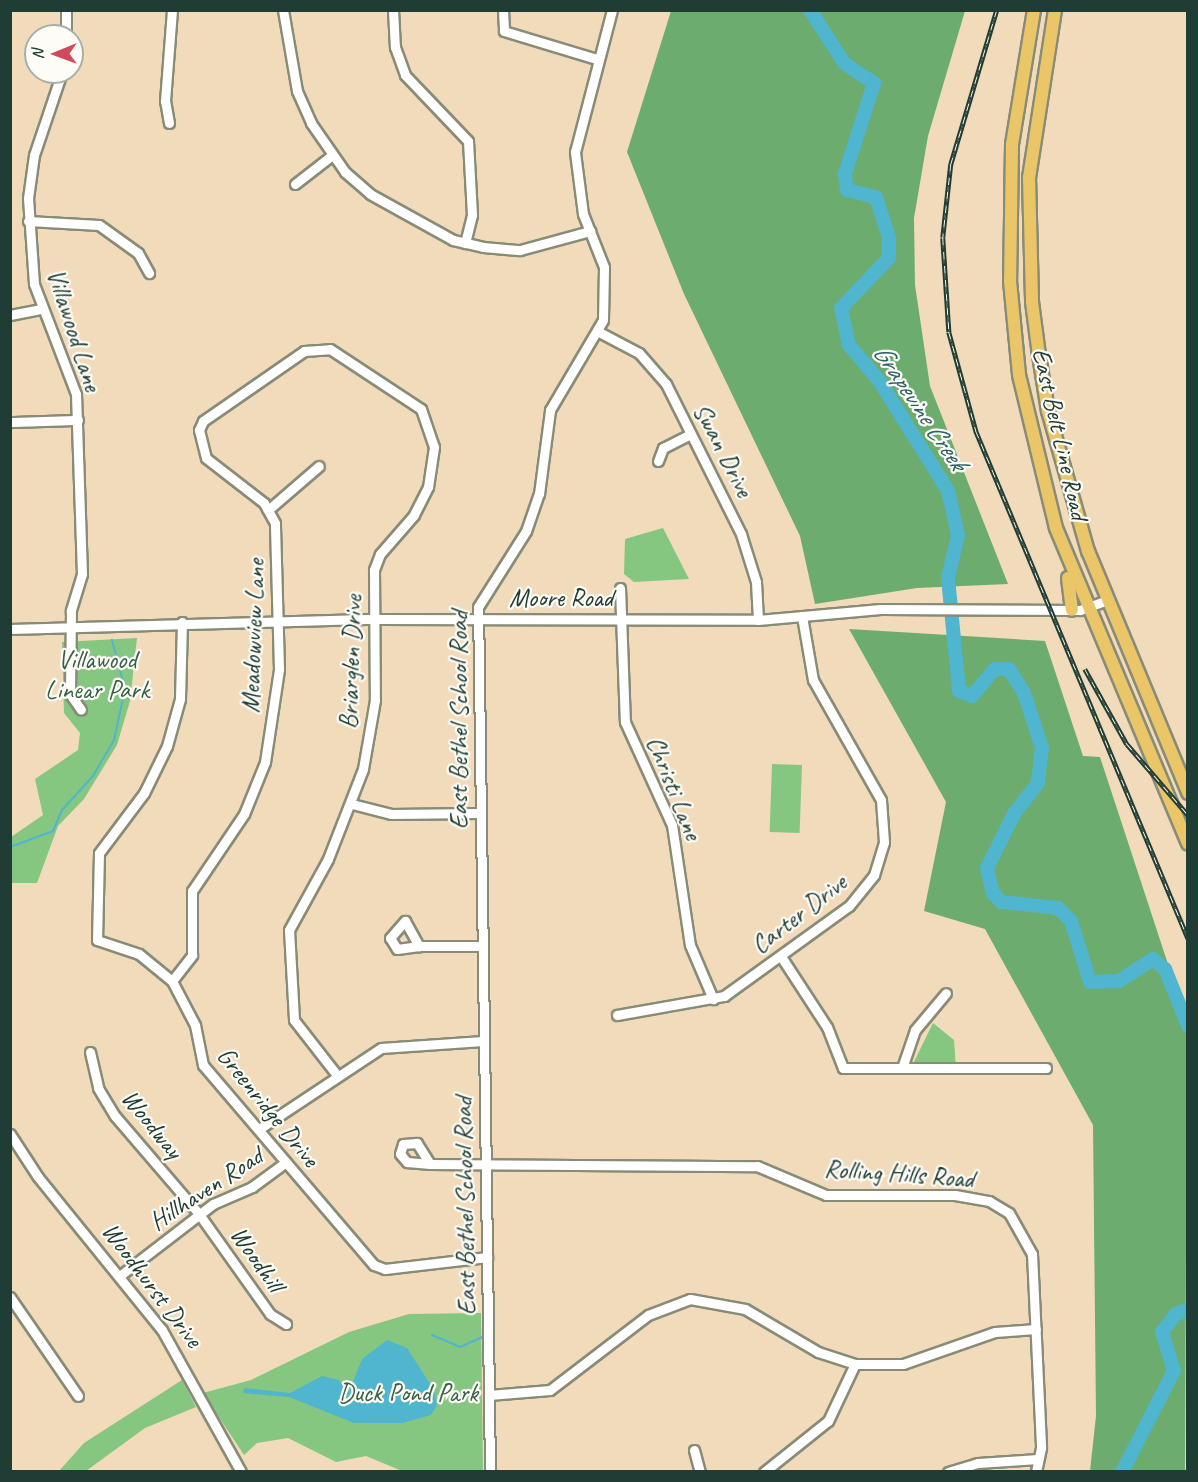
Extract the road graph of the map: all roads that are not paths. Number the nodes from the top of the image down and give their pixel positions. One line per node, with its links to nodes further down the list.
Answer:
1 (172, 10): 10 (street)
2 (283, 10): 11 (street)
3 (393, 10): 17 (street)
4 (503, 10): 8 (street)
5 (612, 10): 8 (street, East Bethel School Road)
6 (1034, 10): 12 (main road, East Belt Line Road)
7 (1055, 10): 13 (main road, East Belt Line Road)
8 (597, 59): 16 (street, East Bethel School Road)
9 (58, 84): 15 (street, Villawood Lane)
10 (169, 123)
11 (331, 156): 14 (street); 17 (street)
12 (1011, 176): 13 (main road); 28 (main road, East Belt Line Road)
13 (1029, 177): 30 (main road, East Belt Line Road)
14 (295, 184)
15 (28, 221): 18 (street); 19 (street, Villawood Lane)
16 (590, 231): 17 (street); 21 (street, East Bethel School Road)
17 (465, 243)
18 (150, 273)
19 (41, 309): 20 (street); 22 (street, Villawood Lane)
20 (10, 315)
21 (599, 332): 24 (street, Swan Drive); 35 (street, East Bethel School Road)
22 (78, 420): 23 (street); 40 (street, Villawood Lane)
23 (10, 422)
24 (691, 434): 25 (street); 38 (street, Swan Drive)
25 (658, 461)
26 (320, 466): 27 (street)
27 (268, 510): 34 (street, Briarglen Drive); 37 (street, Meadowview Lane)
28 (1056, 528): 31 (main road, East Belt Line Road); 32 (main road)
29 (620, 588): 36 (street, Christi Lane)
30 (1108, 600): 31 (street, Moore Road); 43 (main road, East Belt Line Road)
31 (1089, 609): 32 (street, Moore Road); 46 (main road, East Belt Line Road)
32 (1072, 610): 33 (street, Moore Road)
33 (802, 616): 38 (street, Moore Road); 49 (street, Carter Drive)
34 (375, 619): 35 (street, Moore Road); 37 (street, Moore Road); 44 (street, Briarglen Drive)
35 (477, 619): 36 (street, Moore Road); 45 (street, East Bethel School Road)
36 (619, 619): 38 (street, Moore Road); 52 (street, Christi Lane)
37 (278, 620): 39 (street, Moore Road); 50 (street, Meadowview Lane)
38 (758, 620)
39 (182, 622): 40 (street, Moore Road); 50 (street, Greenridge Drive)
40 (71, 626): 41 (street, Moore Road); 42 (street, Villawood Lane)
41 (10, 629)
42 (81, 710)
43 (1188, 793)
44 (352, 804): 45 (street); 58 (street, Briarglen Drive)
45 (479, 813): 48 (street, East Bethel School Road)
46 (1188, 843)
47 (419, 946): 48 (street)
48 (482, 946): 54 (street, East Bethel School Road)
49 (782, 958): 52 (street, Carter Drive); 56 (street)
50 (172, 981): 59 (street, Greenridge Drive)
51 (946, 993): 56 (street)
52 (714, 999): 53 (street, Carter Drive)
53 (617, 1015)
54 (483, 1041): 58 (street); 61 (street, East Bethel School Road)
55 (90, 1052): 64 (street, Woodway)
56 (902, 1068): 57 (street)
57 (1046, 1068)
58 (337, 1075): 59 (street)
59 (259, 1129): 62 (street, Greenridge Drive)
60 (10, 1134): 66 (street, Woodhurst Drive)
61 (485, 1161): 63 (street, Rolling Hills Road); 65 (street, East Bethel School Road); 69 (street, Rolling Hills Road)
62 (286, 1162): 64 (street, Hillhaven Road); 65 (street, Greenridge Drive)
63 (430, 1164)
64 (199, 1214): 66 (street, Hillhaven Road); 68 (street, Woodhill)
65 (487, 1257): 71 (street, East Bethel School Road)
66 (122, 1274): 75 (street, Woodhurst Drive)
67 (10, 1297): 72 (street)
68 (286, 1324)
69 (1036, 1329): 70 (street); 74 (street, Rolling Hills Road)
70 (855, 1364): 71 (street); 78 (street)
71 (489, 1395): 76 (street, East Bethel School Road)
72 (78, 1396)
73 (694, 1450): 77 (street)
74 (1038, 1459): 79 (street); 80 (street, Rolling Hills Road)
75 (241, 1472)
76 (490, 1472)
77 (700, 1472)
78 (764, 1472)
79 (948, 1472)
80 (1036, 1472)

